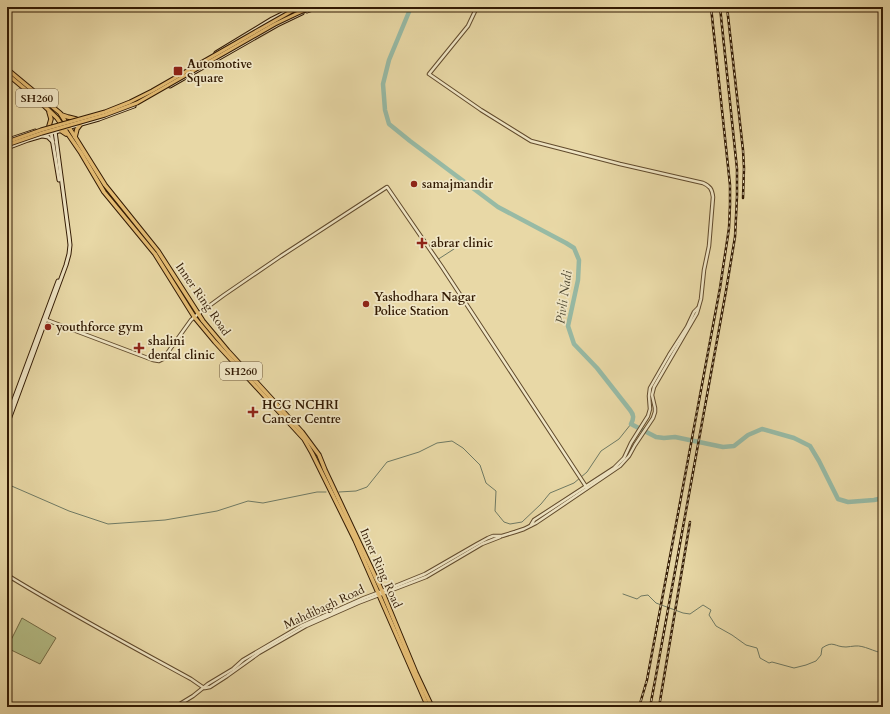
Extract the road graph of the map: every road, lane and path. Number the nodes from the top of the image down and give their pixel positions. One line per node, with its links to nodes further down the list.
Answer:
1 (296, 7): 10 (main road)
2 (300, 7): 19 (main road, bridge)
3 (312, 7): 21 (main road, bridge)
4 (319, 7): 12 (main road)
5 (477, 7): 25 (street)
6 (7, 69): 9 (highway, Inner Ring Road)
7 (7, 74): 8 (highway, Inner Ring Road / SH260)
8 (46, 108): 13 (highway); 14 (highway, Inner Ring Road / SH260)
9 (60, 113): 10 (highway); 11 (highway, Inner Ring Road); 14 (highway)
10 (76, 119): 11 (main road)
11 (66, 122): 14 (main road); 15 (highway, Inner Ring Road)
12 (80, 125): 15 (main road); 18 (highway)
13 (51, 126): 14 (main road); 16 (main road); 19 (main road)
14 (62, 127): 15 (main road); 16 (highway); 16 (main road); 20 (main road); 23 (highway, Inner Ring Road / SH260)
15 (69, 128): 18 (highway, Inner Ring Road)
16 (53, 132): 17 (main road); 20 (main road)
17 (38, 137): 20 (main road); 21 (main road)
18 (75, 138): 22 (highway, Inner Ring Road)
19 (7, 141)
20 (55, 143): 24 (main road)
21 (7, 146)
22 (198, 314): 23 (street); 28 (highway, Inner Ring Road); 29 (street)
23 (195, 318): 24 (street); 28 (highway, Inner Ring Road / SH260)
24 (45, 319): 26 (main road); 27 (main road)
25 (676, 346): 29 (street, Mahdibagh Road); 29 (street, Mahdibagh Road)
26 (7, 418)
27 (7, 425)
28 (330, 485): 31 (highway, Inner Ring Road / SH260)
29 (586, 486): 31 (street, Mahdibagh Road)
30 (7, 575): 32 (street)
31 (380, 593): 32 (street, Mahdibagh Road); 34 (highway, Inner Ring Road / SH260); 35 (highway, Inner Ring Road)
32 (204, 688): 33 (street, Mahdibagh Road)
33 (175, 707)
34 (428, 707)
35 (432, 707)

